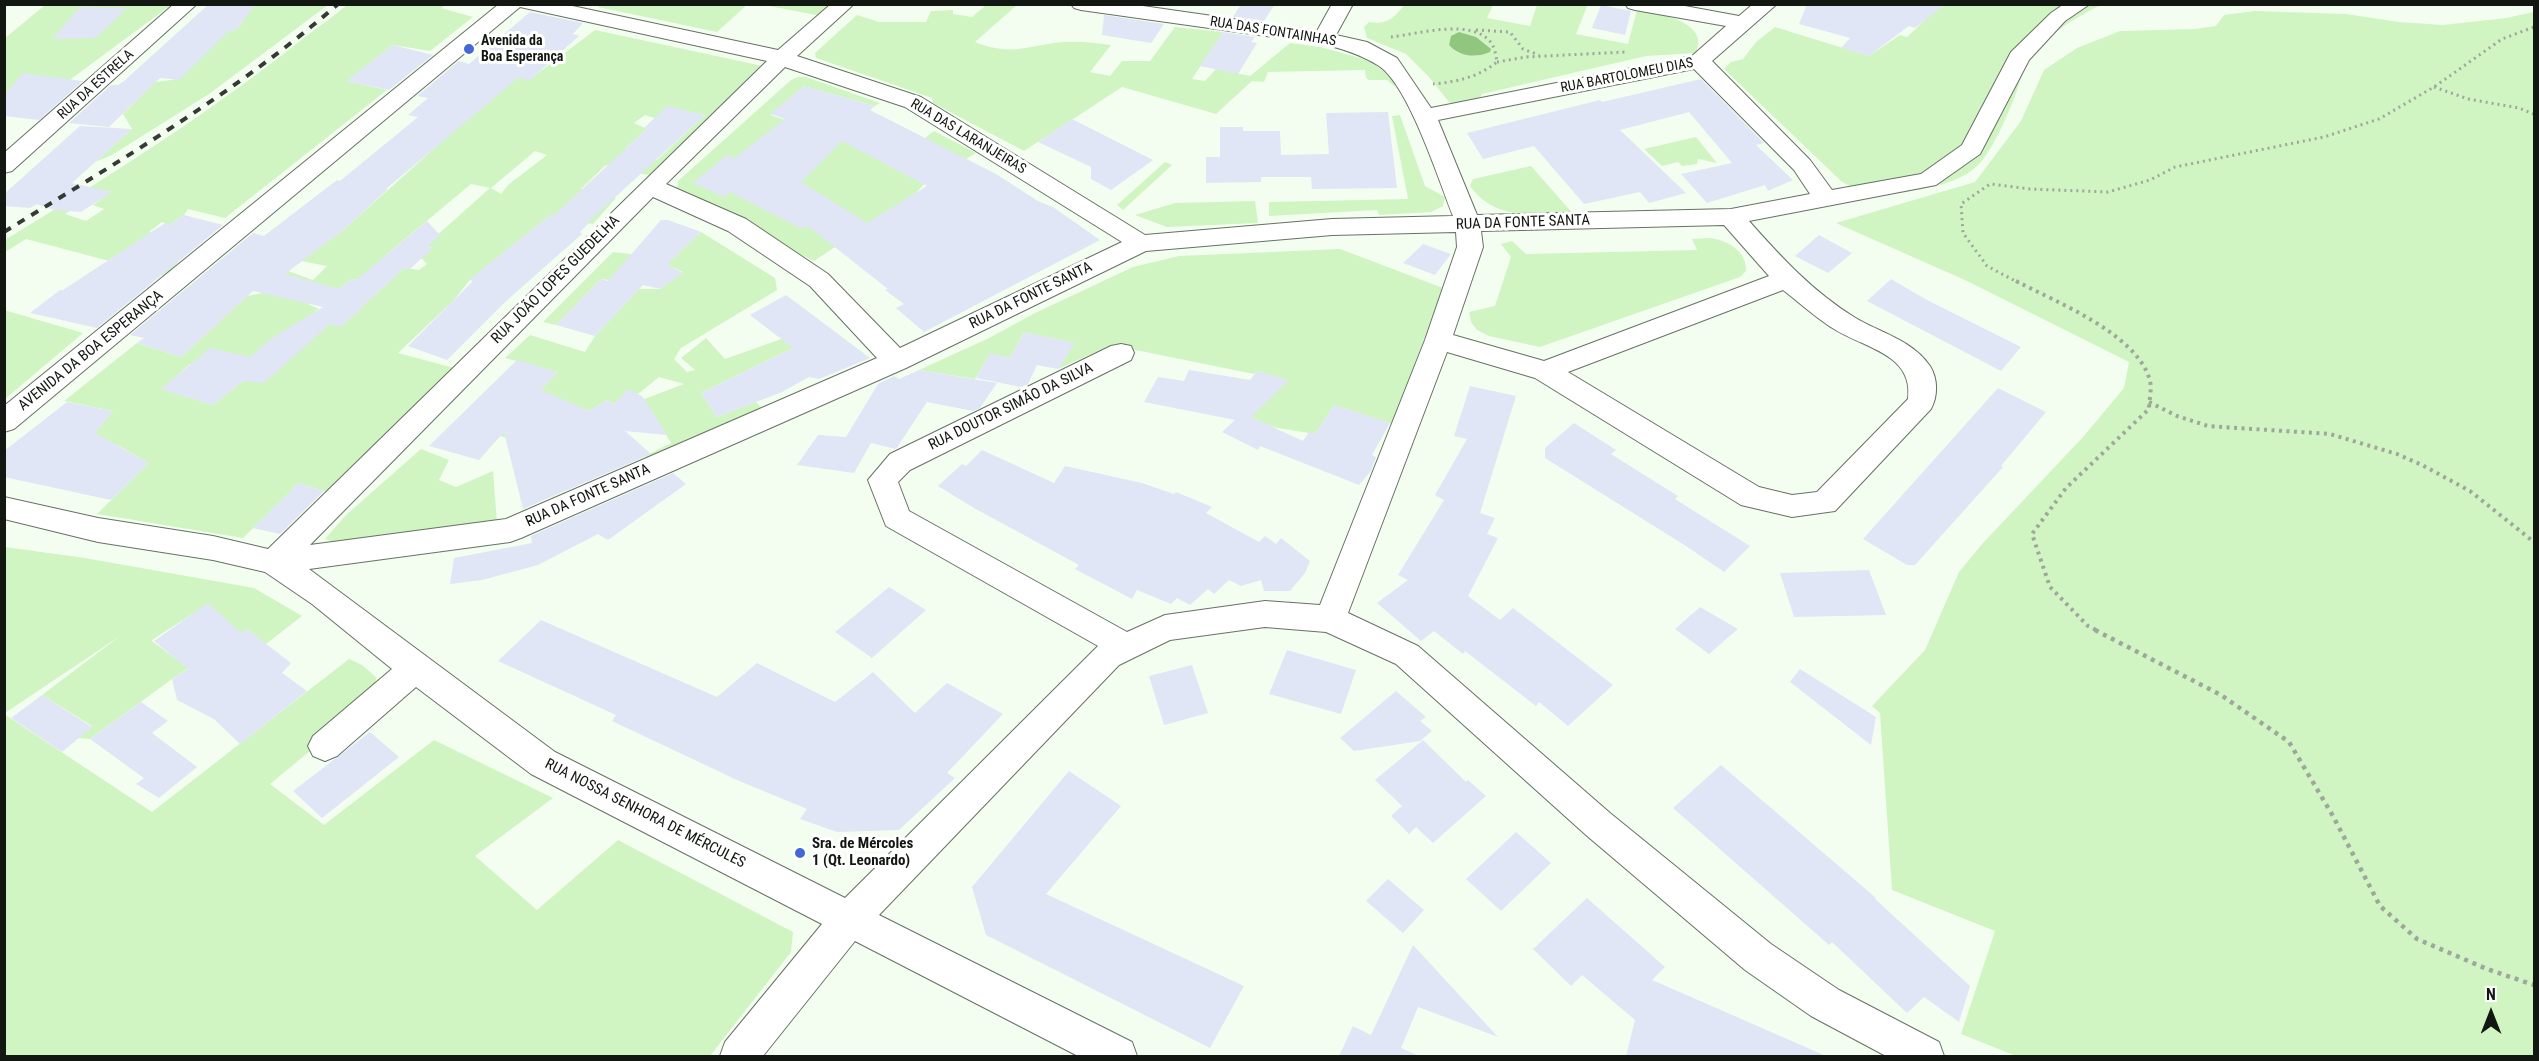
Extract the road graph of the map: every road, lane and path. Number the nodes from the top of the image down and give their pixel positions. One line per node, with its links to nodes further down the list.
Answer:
1 (187, 4): 24 (street, RUA DA ESTRELA)
2 (512, 4): 36 (street, AVENIDA DA BOA ESPERANÇA)
3 (529, 4): 16 (street, RUA DAS LARANJEIRAS)
4 (844, 4): 16 (street, RUA JOÃO LOPES GUEDELHA)
5 (1080, 4): 13 (street, RUA DAS FONTAINHAS)
6 (1343, 4): 13 (street)
7 (1635, 4): 10 (street)
8 (1767, 4): 10 (street, RUA BARTOLOMEU DIAS)
9 (2080, 4): 26 (street, RUA DA FONTE SANTA)
10 (1743, 23): 17 (street, RUA BARTOLOMEU DIAS)
11 (2535, 27): 20 (path)
12 (1476, 30): 14 (path); 15 (path); 18 (path)
13 (1323, 38): 14 (street, RUA DAS FONTAINHAS)
14 (1359, 47): 21 (street, RUA DAS FONTAINHAS)
15 (1543, 56): 18 (path); 19 (path)
16 (783, 58): 25 (street, RUA JOÃO LOPES GUEDELHA); 29 (street, RUA DAS LARANJEIRAS)
17 (1700, 61): 19 (street, RUA BARTOLOMEU DIAS); 26 (street)
18 (1497, 62): 21 (path)
19 (1666, 68): 23 (street, RUA BARTOLOMEU DIAS)
20 (2434, 87): 22 (path); 35 (path)
21 (1408, 88): 23 (street, RUA DAS FONTAINHAS)
22 (2535, 114)
23 (1425, 116): 28 (street, RUA DAS FONTAINHAS)
24 (4, 166)
25 (650, 186): 33 (street); 41 (street, RUA JOÃO LOPES GUEDELHA)
26 (1826, 199): 27 (street, RUA DA FONTE SANTA)
27 (1731, 217): 28 (street, RUA DA FONTE SANTA); 30 (street)
28 (1468, 224): 29 (street, RUA DA FONTE SANTA); 31 (street)
29 (1141, 243): 33 (street, RUA DA FONTE SANTA)
30 (1786, 279): 34 (street); 34 (street)
31 (1438, 340): 34 (street); 42 (street)
32 (1121, 353): 43 (street, RUA DOUTOR SIMÃO DA SILVA)
33 (896, 361): 41 (street, RUA DA FONTE SANTA)
34 (1545, 371)
35 (2149, 402): 40 (path); 47 (path)
36 (4, 422)
37 (4, 508): 39 (street, RUA NOSSA SENHORA DE MÉRCULES)
38 (4, 519): 39 (street, RUA NOSSA SENHORA DE MÉRCULES)
39 (53, 519): 41 (street, RUA NOSSA SENHORA DE MÉRCULES)
40 (2535, 542)
41 (274, 562): 44 (street, RUA NOSSA SENHORA DE MÉRCULES)
42 (1330, 619): 43 (street); 50 (street)
43 (1127, 647): 46 (street)
44 (416, 668): 45 (street); 46 (street, RUA NOSSA SENHORA DE MÉRCULES)
45 (324, 746)
46 (850, 919): 48 (street, RUA NOSSA SENHORA DE MÉRCULES); 49 (street)
47 (2535, 985)
48 (1104, 1053)
49 (739, 1056)
50 (1925, 1056)

